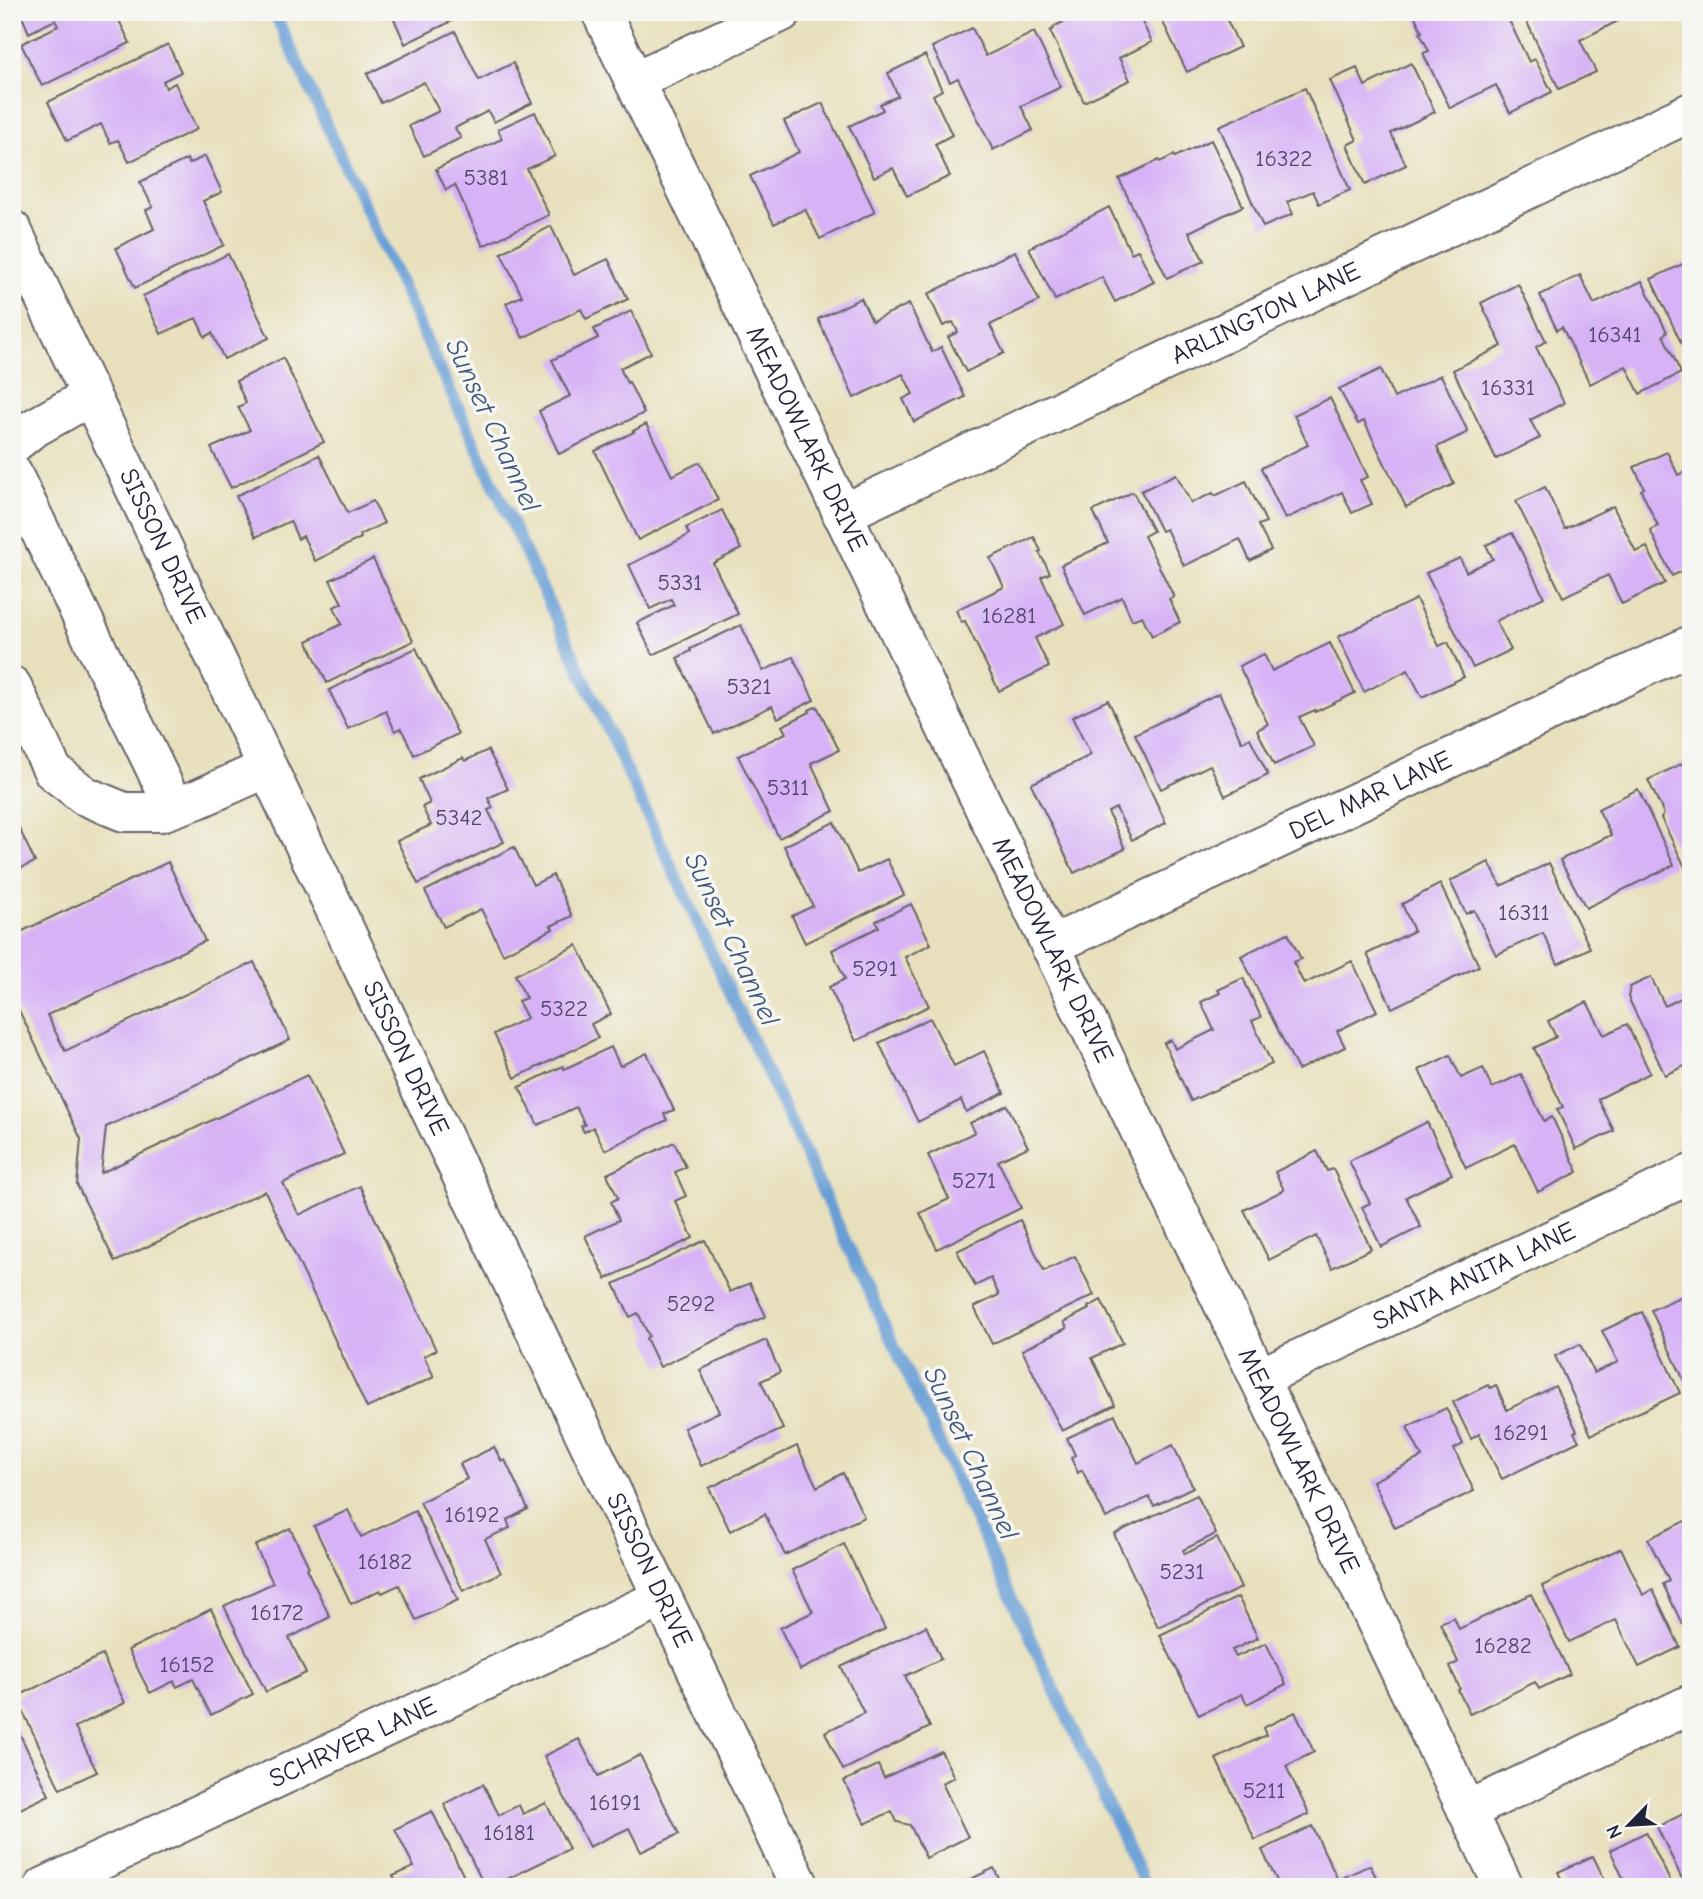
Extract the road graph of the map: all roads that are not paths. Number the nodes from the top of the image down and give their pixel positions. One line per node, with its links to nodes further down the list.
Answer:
1 (601, 12): 3 (street, MEADOWLARK DRIVE)
2 (782, 12): 3 (street)
3 (634, 81): 9 (street, MEADOWLARK DRIVE)
4 (1691, 112): 9 (street, ARLINGTON LANE)
5 (12, 230): 6 (street, SISSON DRIVE)
6 (91, 396): 7 (street); 12 (street, SISSON DRIVE)
7 (12, 445)
8 (12, 473): 13 (street)
9 (842, 514): 14 (street, MEADOWLARK DRIVE)
10 (1691, 645): 14 (street, DEL MAR LANE)
11 (12, 686): 13 (street)
12 (267, 768): 13 (street); 17 (street, SISSON DRIVE)
13 (174, 807)
14 (1050, 946): 16 (street, MEADOWLARK DRIVE)
15 (1691, 1174): 16 (street, SANTA ANITA LANE)
16 (1259, 1378): 19 (street, MEADOWLARK DRIVE)
17 (662, 1598): 20 (street, SCHRYER LANE); 21 (street, SISSON DRIVE)
18 (1691, 1704): 19 (street)
19 (1467, 1811): 22 (street, MEADOWLARK DRIVE)
20 (44, 1887)
21 (800, 1887)
22 (1504, 1887)

